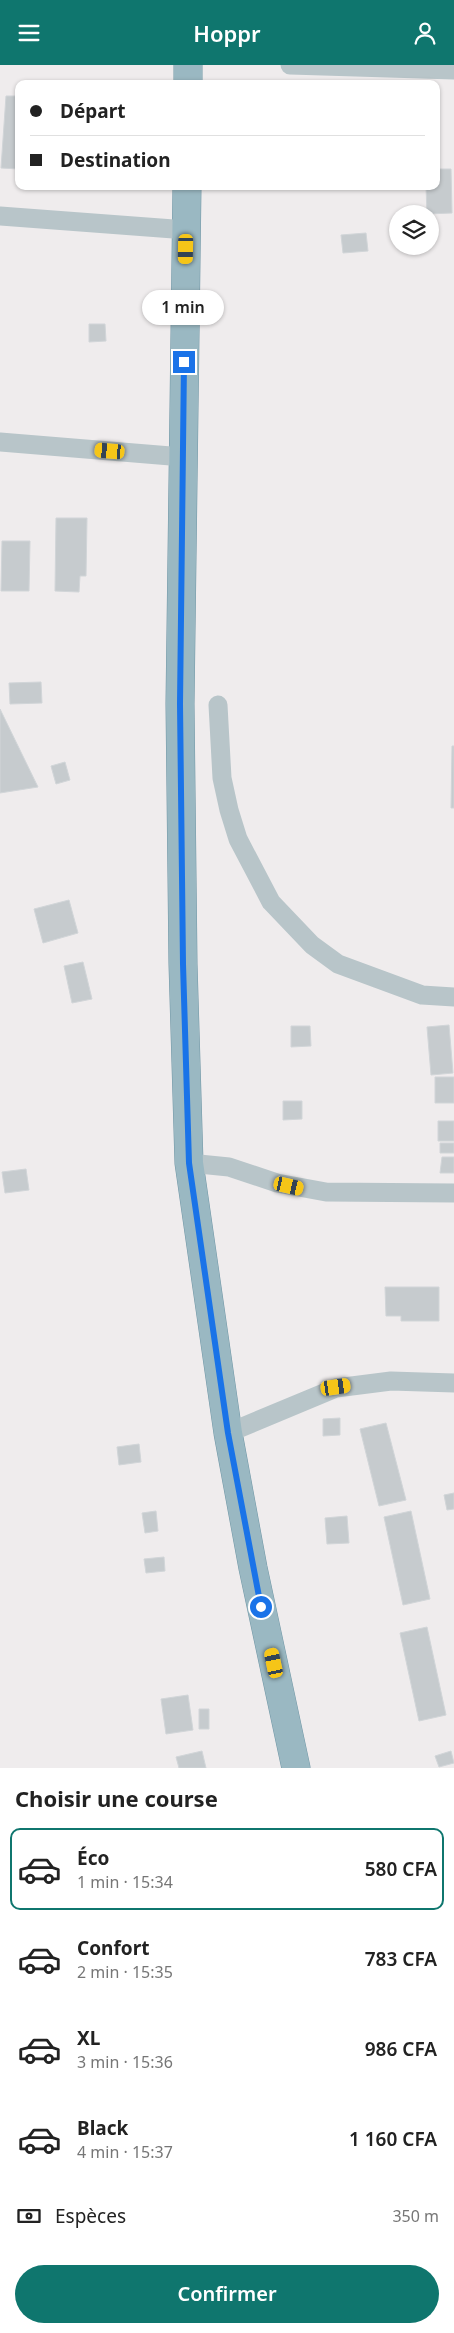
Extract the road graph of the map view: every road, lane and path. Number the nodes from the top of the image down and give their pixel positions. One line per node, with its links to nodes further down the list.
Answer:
1 (188, 65): 4 (highway)
2 (290, 65): 3 (street)
3 (454, 70)
4 (188, 80)
5 (187, 190): 7 (highway)
6 (0, 216): 7 (street)
7 (187, 229): 9 (highway)
8 (0, 442): 9 (street)
9 (183, 457): 12 (highway)
10 (218, 705): 11 (street)
11 (454, 997)
12 (189, 1163): 13 (street); 15 (highway)
13 (454, 1193)
14 (454, 1383): 15 (street)
15 (228, 1433): 16 (highway)
16 (296, 1768)

